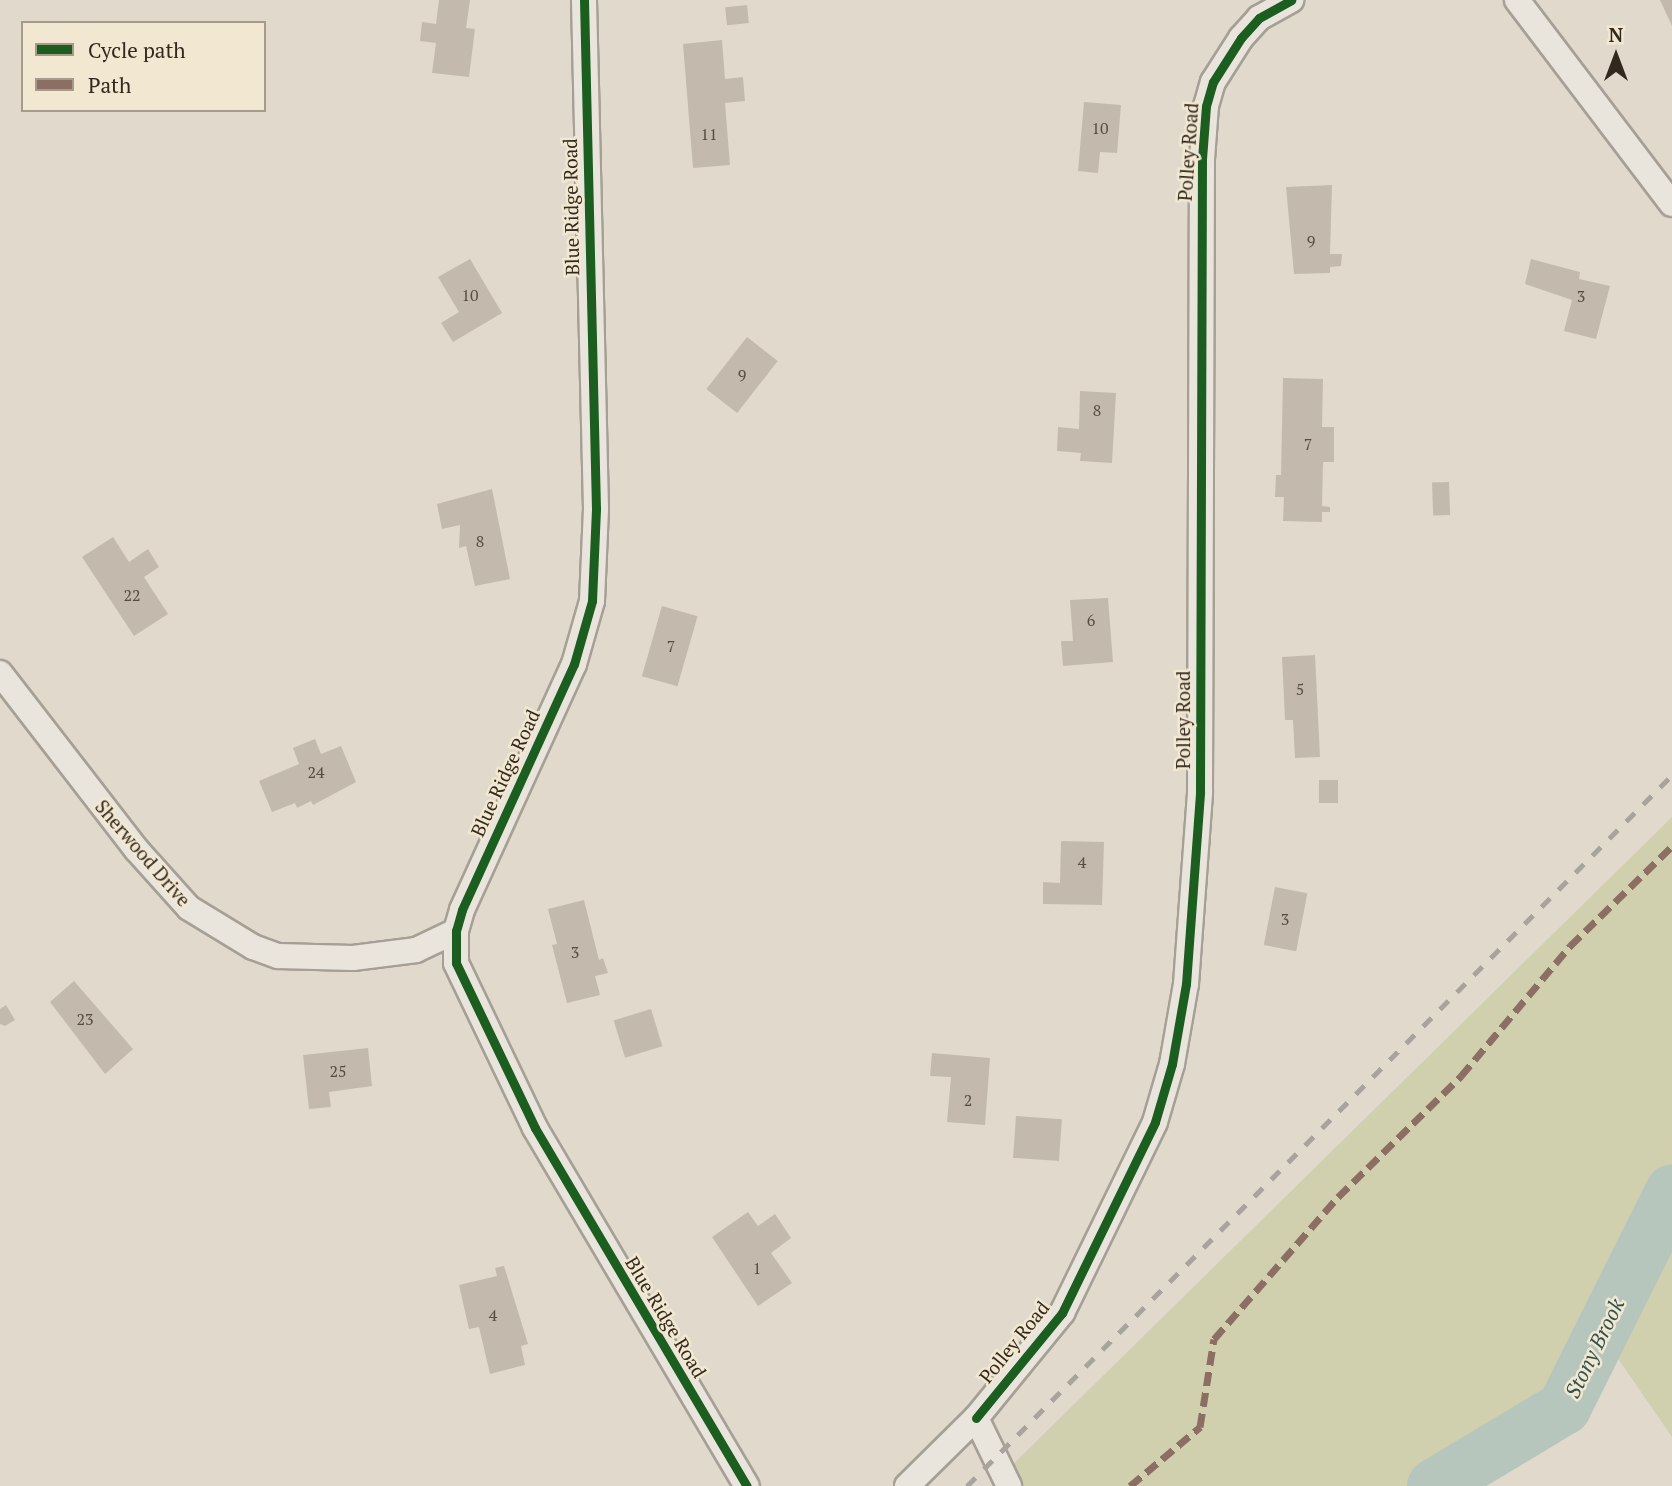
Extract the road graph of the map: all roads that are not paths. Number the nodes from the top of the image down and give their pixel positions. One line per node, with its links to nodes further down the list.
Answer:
1 (584, 0): 6 (street, Blue Ridge Road)
2 (1291, 0): 7 (street, Polley Road)
3 (1517, 0): 4 (street)
4 (1672, 204)
5 (0, 673): 6 (street, Sherwood Drive)
6 (456, 931): 8 (street, Blue Ridge Road)
7 (976, 1418): 9 (street, Polley Road); 10 (street)
8 (747, 1486)
9 (907, 1486)
10 (1009, 1486)

